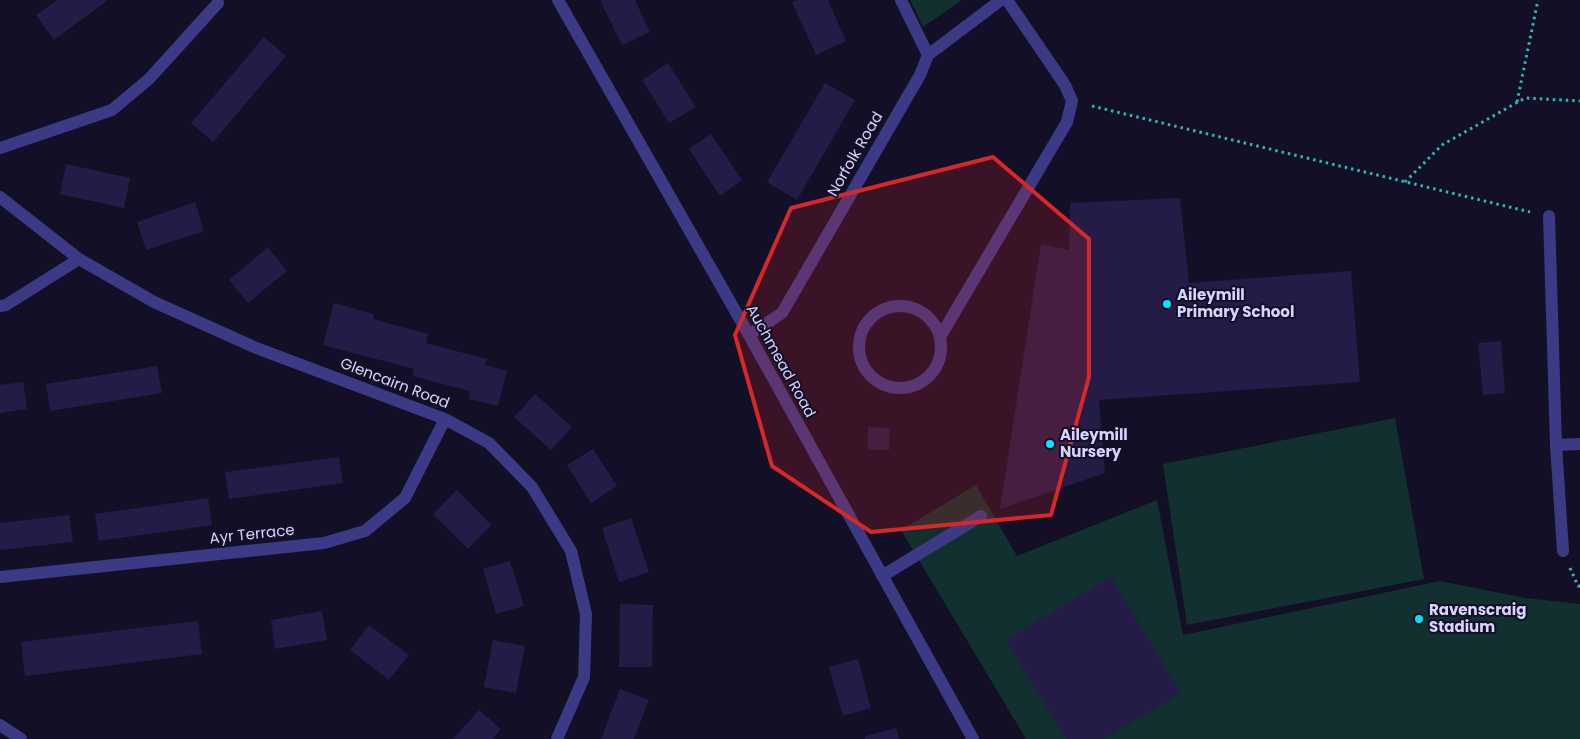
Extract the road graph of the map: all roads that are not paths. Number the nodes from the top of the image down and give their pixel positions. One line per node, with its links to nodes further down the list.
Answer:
1 (558, 0): 12 (street, Auchmead Road)
2 (900, 0): 6 (street)
3 (1001, 0): 6 (street)
4 (1007, 0): 13 (street)
5 (218, 4): 7 (street)
6 (928, 55): 12 (street, Norfolk Road)
7 (0, 148)
8 (0, 197): 10 (street, Glencairn Road)
9 (1549, 216): 16 (street)
10 (79, 259): 11 (street); 14 (street, Glencairn Road)
11 (0, 306)
12 (749, 335): 20 (street, Auchmead Road)
13 (940, 337): 13 (street)
14 (445, 419): 19 (street, Ayr Terrace); 23 (street, Glencairn Road)
15 (1580, 444): 16 (street)
16 (1556, 445): 18 (street)
17 (981, 516): 20 (street)
18 (1564, 551)
19 (0, 576)
20 (882, 576): 24 (street, Auchmead Road)
21 (0, 725): 22 (street)
22 (21, 739)
23 (557, 739)
24 (973, 739)

